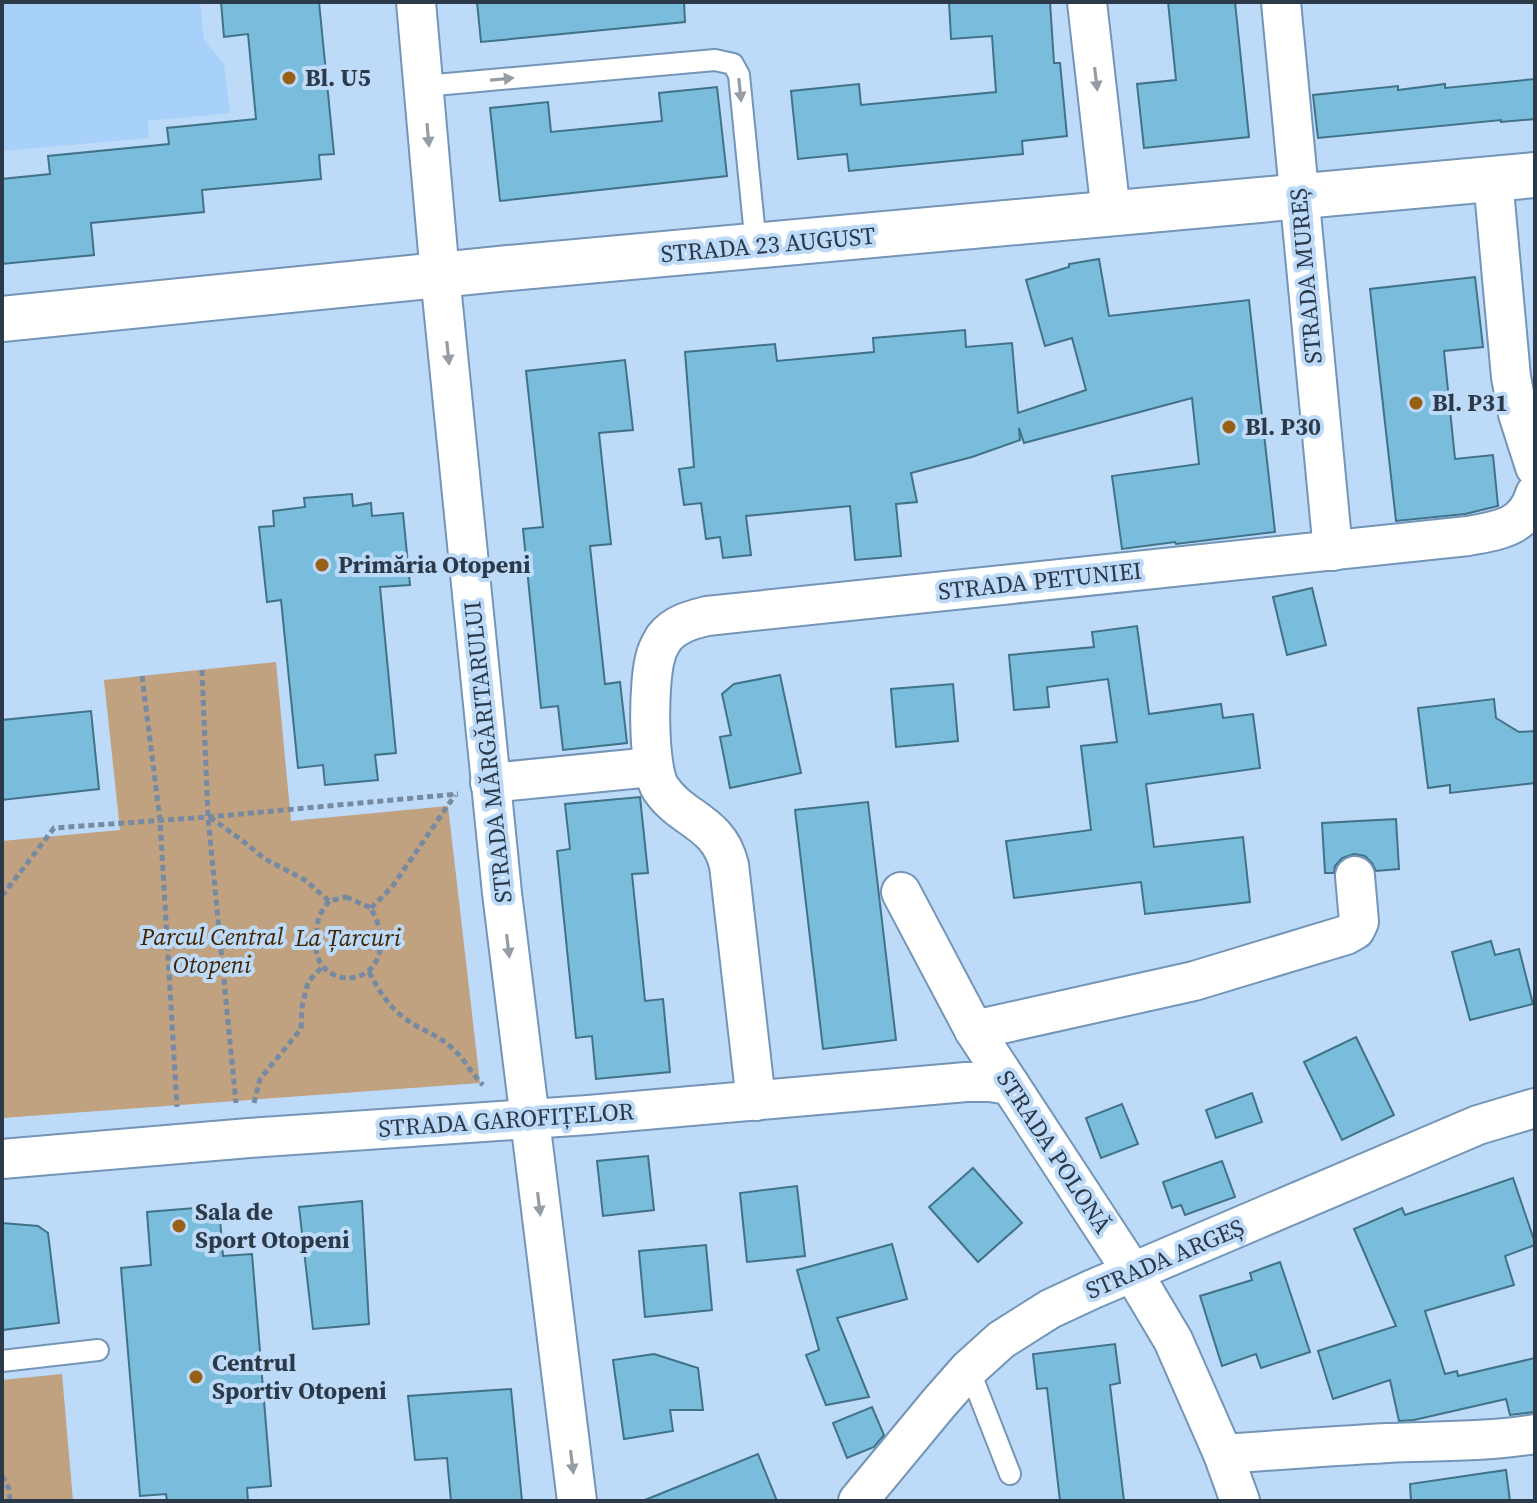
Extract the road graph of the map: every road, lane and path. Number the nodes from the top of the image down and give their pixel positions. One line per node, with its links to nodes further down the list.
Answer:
1 (416, 2): 4 (street, STRADA MĂRGĂRITARULUI)
2 (1087, 2): 7 (street, one-way to 7)
3 (1281, 2): 6 (street, STRADA MUREȘ)
4 (424, 86): 8 (lane, one-way to 8); 9 (street, STRADA MĂRGĂRITARULUI, one-way to 9)
5 (1514, 177): 6 (main road, STRADA 23 AUGUST); 11 (street)
6 (1299, 197): 7 (main road, STRADA 23 AUGUST); 13 (street, STRADA MUREȘ)
7 (1111, 213): 8 (main road, STRADA 23 AUGUST)
8 (756, 246): 9 (main road, STRADA 23 AUGUST)
9 (440, 275): 10 (main road, STRADA 23 AUGUST); 17 (street, STRADA MĂRGĂRITARULUI, one-way to 17)
10 (2, 319)
11 (1535, 467)
12 (1535, 494): 13 (street, STRADA PETUNIEI)
13 (1333, 551): 16 (street, STRADA PETUNIEI)
14 (202, 670): 18 (path)
15 (142, 676): 19 (path)
16 (652, 767): 17 (street); 29 (street)
17 (479, 789): 18 (path); 24 (path); 31 (street, STRADA MĂRGĂRITARULUI, one-way to 31)
18 (208, 817): 19 (path); 23 (path); 32 (path)
19 (160, 820): 22 (path); 33 (path)
20 (1355, 876): 27 (street)
21 (901, 892): 27 (street, STRADA POLONĂ)
22 (2, 896)
23 (329, 901): 24 (path); 25 (path)
24 (371, 908): 26 (path)
25 (323, 966): 26 (path); 32 (path)
26 (369, 972): 31 (path)
27 (974, 1030): 28 (street, STRADA POLONĂ)
28 (1010, 1085): 29 (street, STRADA GAROFIȚELOR); 35 (street, STRADA POLONĂ)
29 (756, 1101): 31 (street, STRADA GAROFIȚELOR)
30 (1535, 1108): 35 (street, STRADA ARGEȘ)
31 (528, 1120): 32 (street, STRADA GAROFIȚELOR); 44 (street, STRADA MĂRGĂRITARULUI, one-way to 44)
32 (248, 1132): 33 (street, STRADA GAROFIȚELOR)
33 (181, 1144): 34 (street, STRADA GAROFIȚELOR)
34 (2, 1159)
35 (1133, 1273): 38 (street, STRADA ARGEȘ); 40 (street, STRADA POLONĂ)
36 (98, 1350): 37 (lane)
37 (2, 1361)
38 (969, 1369): 41 (lane); 45 (street, STRADA ARGEȘ)
39 (1535, 1434): 40 (street)
40 (1223, 1454): 46 (street, STRADA POLONĂ)
41 (1010, 1474)
42 (2, 1476): 43 (path)
43 (10, 1501)
44 (577, 1501)
45 (858, 1501)
46 (1240, 1501)

